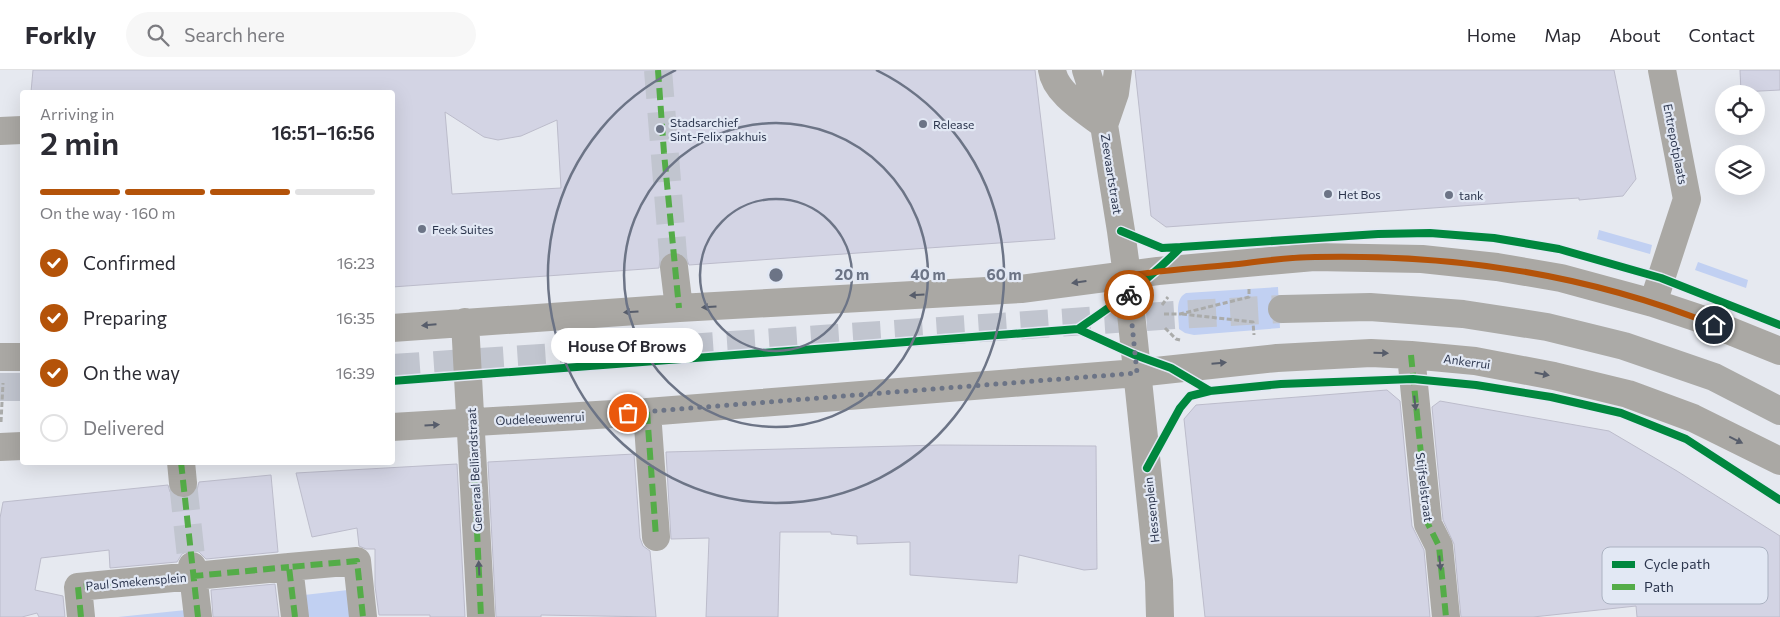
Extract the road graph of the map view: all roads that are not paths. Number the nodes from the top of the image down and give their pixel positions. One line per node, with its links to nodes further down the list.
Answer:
1 (1052, 70): 5 (street, Zeevaartstraat)
2 (1086, 70): 5 (street)
3 (1118, 70): 5 (street, Zeevaartstraat)
4 (1662, 70): 10 (street, Entrepotplaats)
5 (1104, 125): 9 (street, Zeevaartstraat)
6 (20, 130): 7 (street)
7 (0, 131)
8 (674, 267): 11 (street)
9 (1127, 276): 10 (street); 11 (street, one-way to 11); 17 (street, Zeevaartstraat)
10 (1654, 303): 15 (street)
11 (679, 308): 13 (street, one-way to 13)
12 (1282, 309): 18 (main road)
13 (465, 322): 14 (street, one-way to 14); 20 (street, Generaal Belliardstraat)
14 (395, 328)
15 (1780, 351)
16 (1411, 354): 17 (street, Ankerrui, one-way to 16); 24 (street, Ankerrui, one-way to 24); 34 (street, Stijfselstraat, one-way to 34)
17 (1137, 373): 19 (street, Oudeleeuwenrui); 33 (street, Hessenplein)
18 (1780, 411)
19 (647, 412): 20 (street, Oudeleeuwenrui); 25 (street)
20 (472, 422): 21 (street, Oudeleeuwenrui, one-way to 20); 32 (street, Generaal Belliardstraat, one-way to 20)
21 (395, 427)
22 (20, 446): 23 (street)
23 (0, 447)
24 (1780, 461)
25 (656, 537)
26 (290, 567): 27 (street, Paul Smekensplein); 30 (street); 31 (street, Paul Smekensplein)
27 (192, 571): 28 (street, Paul Smekensplein); 29 (street, Paul Smekensplein)
28 (81, 617)
29 (198, 617)
30 (295, 617)
31 (363, 617)
32 (481, 617)
33 (1160, 617)
34 (1446, 617)

